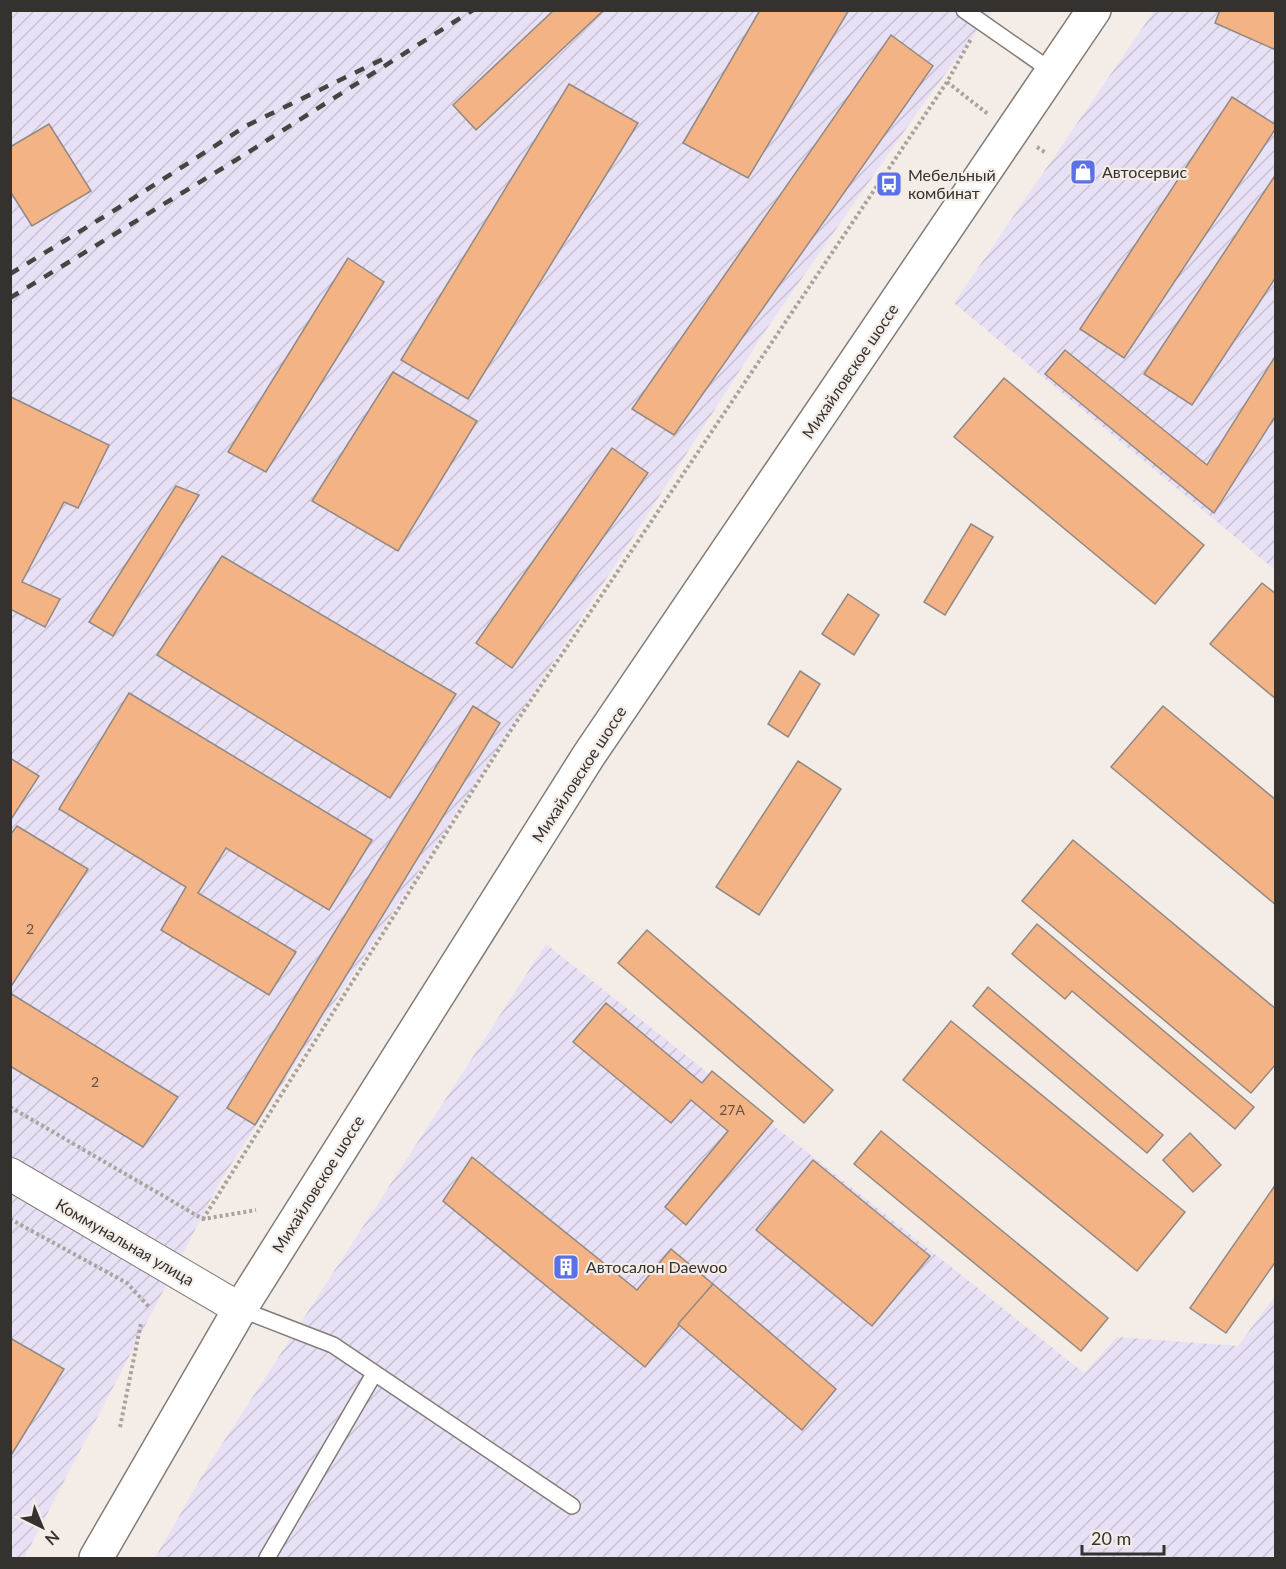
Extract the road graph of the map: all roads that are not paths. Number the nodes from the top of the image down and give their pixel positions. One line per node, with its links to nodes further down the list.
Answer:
1 (964, 10): 3 (lane)
2 (1094, 10): 3 (main road, Михайловское шоссе)
3 (1053, 72): 5 (main road, Михайловское шоссе)
4 (10, 1174): 5 (street, Коммунальная улица)
5 (240, 1309): 6 (lane); 8 (main road, Михайловское шоссе)
6 (374, 1374): 7 (lane); 9 (lane)
7 (572, 1506)
8 (96, 1558)
9 (267, 1558)

